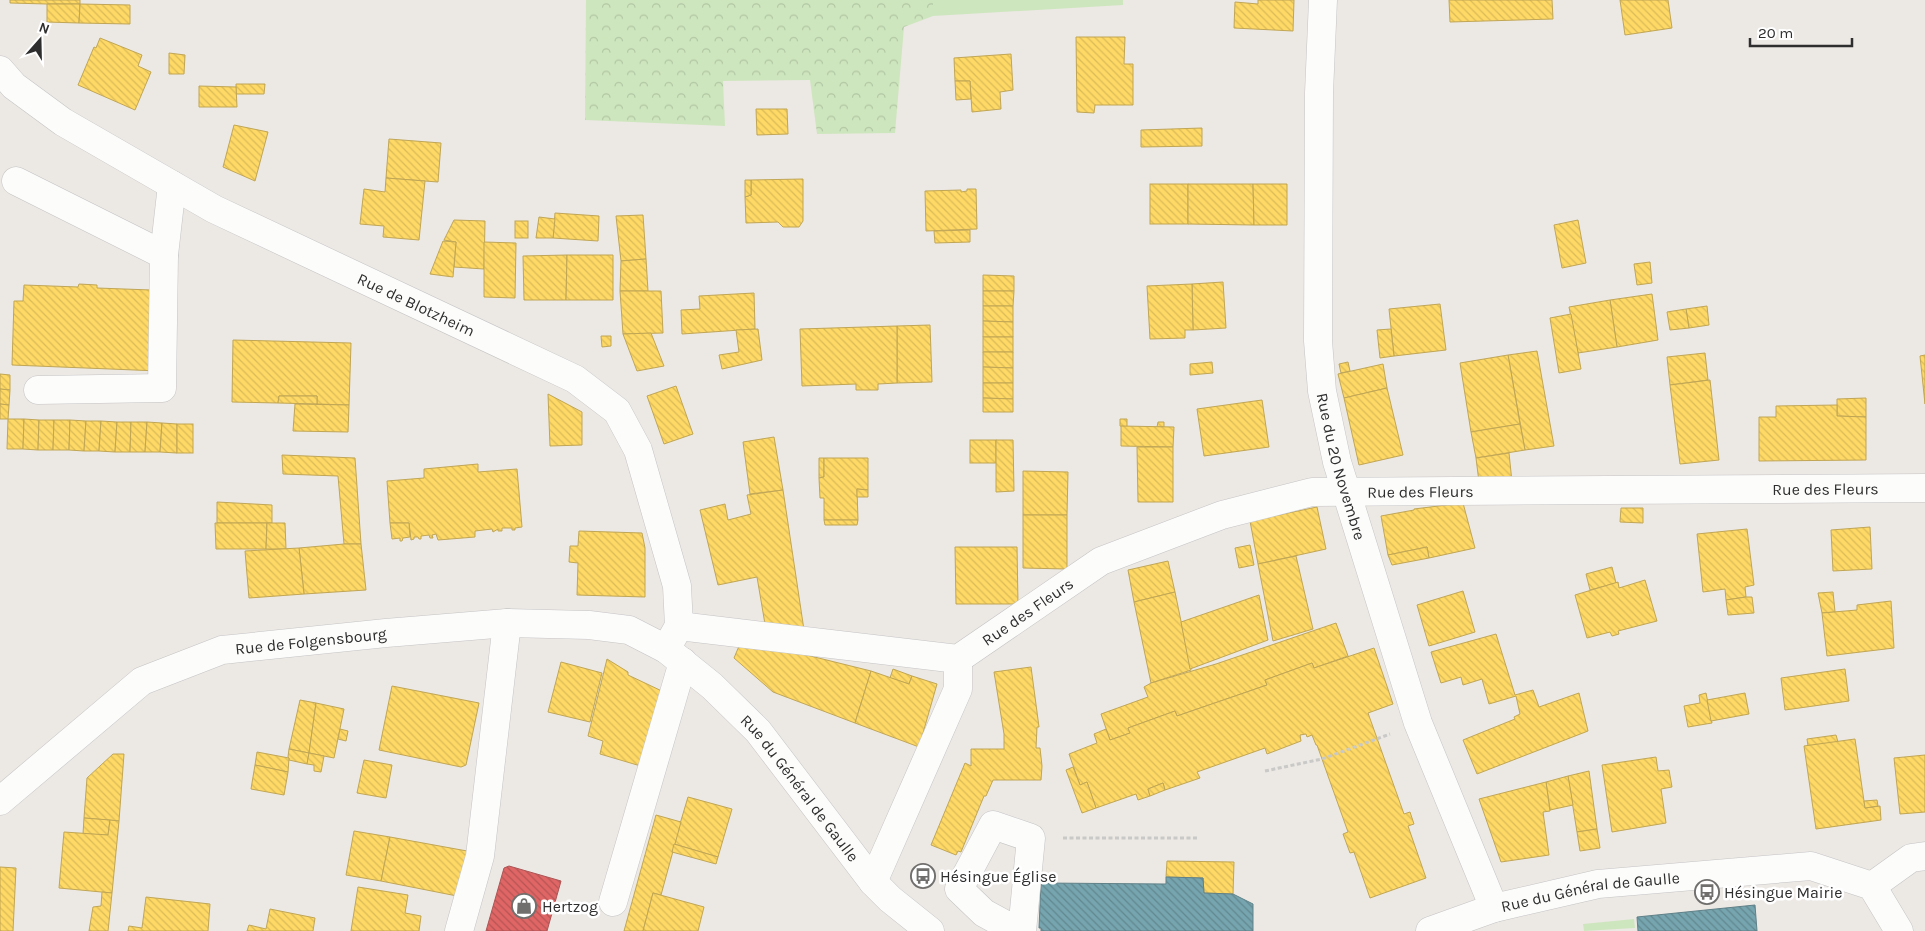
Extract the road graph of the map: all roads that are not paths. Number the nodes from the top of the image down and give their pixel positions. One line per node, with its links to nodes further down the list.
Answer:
1 (1323, 0): 8 (street, Rue du 20 Novembre)
2 (0, 70): 4 (street, Rue de Blotzheim)
3 (16, 181): 5 (street)
4 (172, 185): 5 (street); 10 (street, Rue de Blotzheim)
5 (164, 255): 6 (street)
6 (38, 390)
7 (1925, 488): 8 (street, Rue des Fleurs)
8 (1346, 492): 11 (street, Rue des Fleurs); 17 (street, Rue du 20 Novembre)
9 (507, 624): 10 (street, Rue de Folgensbourg); 12 (street, Rue de Folgensbourg); 19 (street)
10 (676, 646): 11 (street); 14 (street, Rue du Général de Gaulle); 16 (street, Rue de Blotzheim)
11 (958, 659): 14 (street)
12 (0, 802)
13 (1925, 856): 15 (street)
14 (873, 882): 20 (street, Rue du Général de Gaulle)
15 (1872, 886): 17 (street, Rue du Général de Gaulle); 24 (street)
16 (613, 902)
17 (1494, 908): 23 (street, Rue du Général de Gaulle)
18 (977, 922): 21 (street); 22 (street)
19 (459, 931)
20 (930, 931)
21 (1017, 931)
22 (1022, 931)
23 (1430, 931)
24 (1899, 931)

